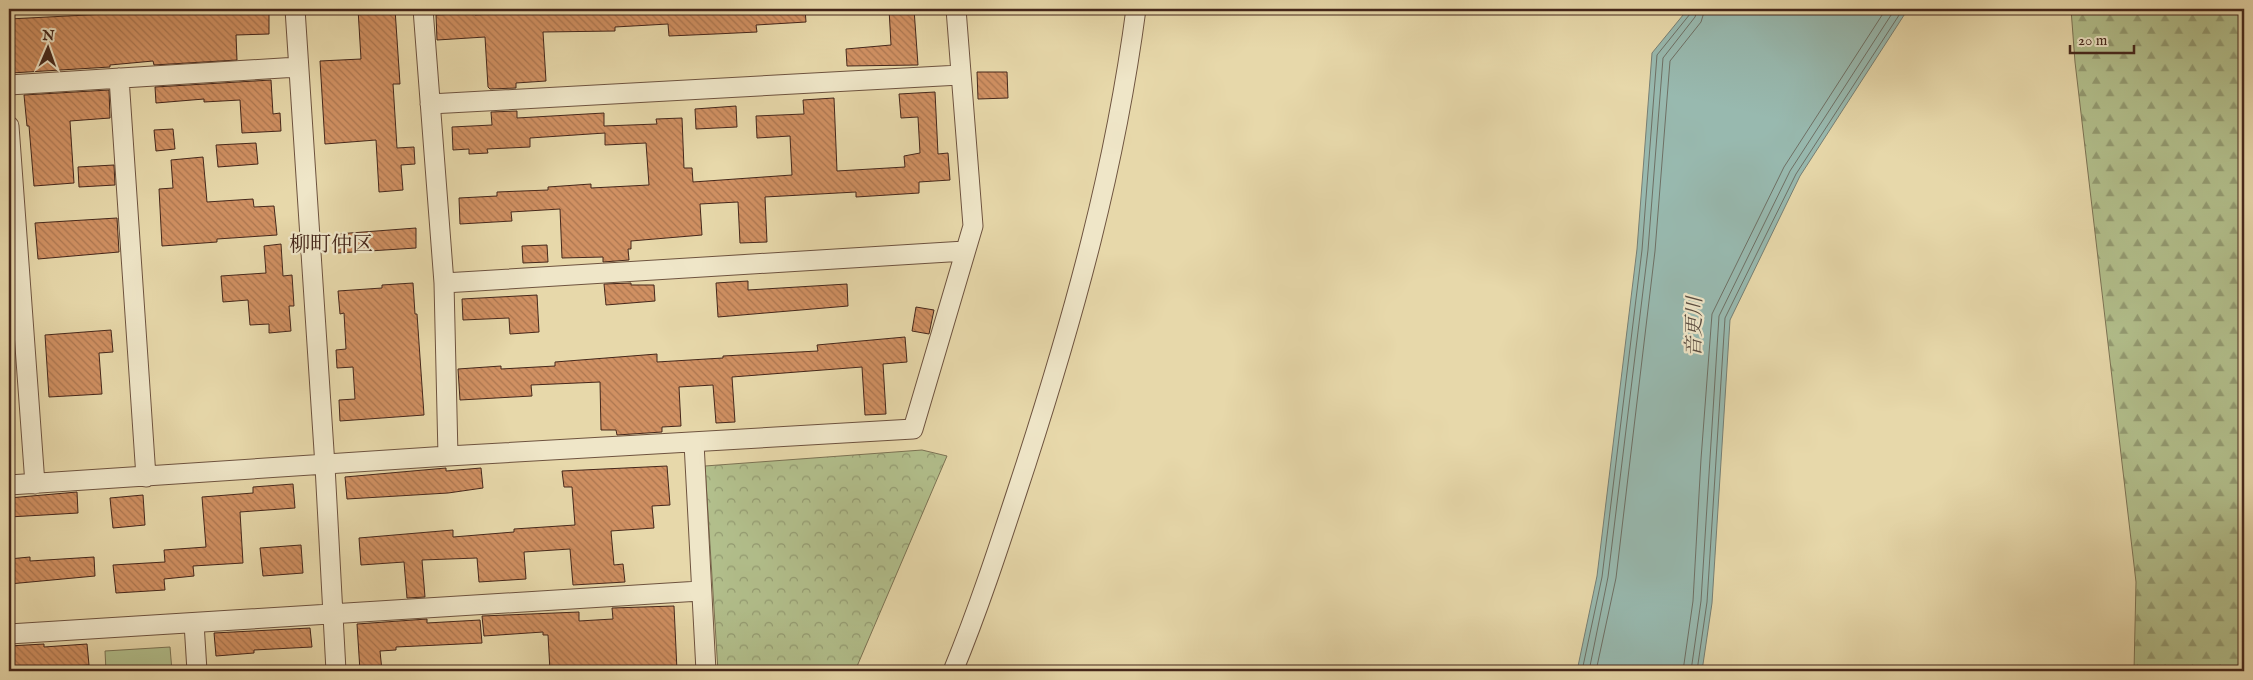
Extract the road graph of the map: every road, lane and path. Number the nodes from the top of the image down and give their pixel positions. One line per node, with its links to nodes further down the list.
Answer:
1 (295, 9): 5 (street)
2 (423, 9): 9 (street)
3 (956, 9): 6 (street)
4 (1136, 9): 26 (street)
5 (298, 67): 7 (street); 15 (street)
6 (960, 74): 9 (street); 11 (street)
7 (119, 78): 8 (street); 16 (street)
8 (9, 85)
9 (430, 104): 12 (street)
10 (9, 126): 17 (street)
11 (965, 251): 12 (street); 13 (street)
12 (444, 283): 14 (street)
13 (694, 443): 14 (street); 19 (street)
14 (448, 456): 15 (street)
15 (325, 466): 16 (street); 20 (street)
16 (146, 477): 17 (street)
17 (35, 484): 18 (street)
18 (9, 485)
19 (700, 591): 20 (street); 25 (street)
20 (332, 614): 21 (street); 24 (street)
21 (194, 622): 22 (street); 23 (street)
22 (9, 634)
23 (197, 671)
24 (336, 671)
25 (706, 671)
26 (953, 671)

